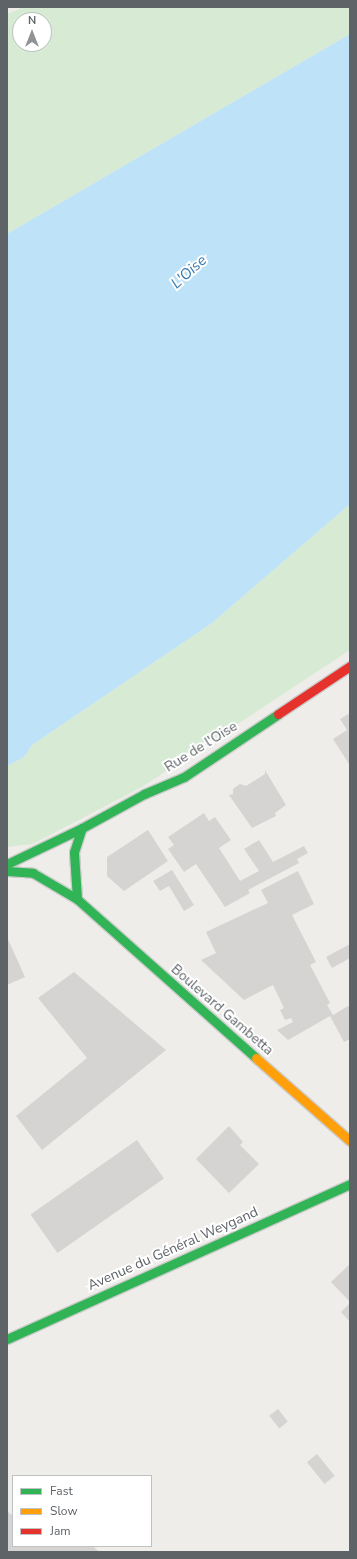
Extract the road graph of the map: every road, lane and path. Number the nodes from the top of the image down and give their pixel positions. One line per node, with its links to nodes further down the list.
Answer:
1 (350, 666): 2 (street, Rue de l'Oise)
2 (82, 828): 3 (street, Rue de l'Oise); 5 (street)
3 (7, 864)
4 (7, 871): 5 (street, Boulevard Gambetta)
5 (77, 899): 6 (street, Boulevard Gambetta)
6 (350, 1141)
7 (350, 1184): 8 (street, Avenue du Général Weygand)
8 (7, 1339)

